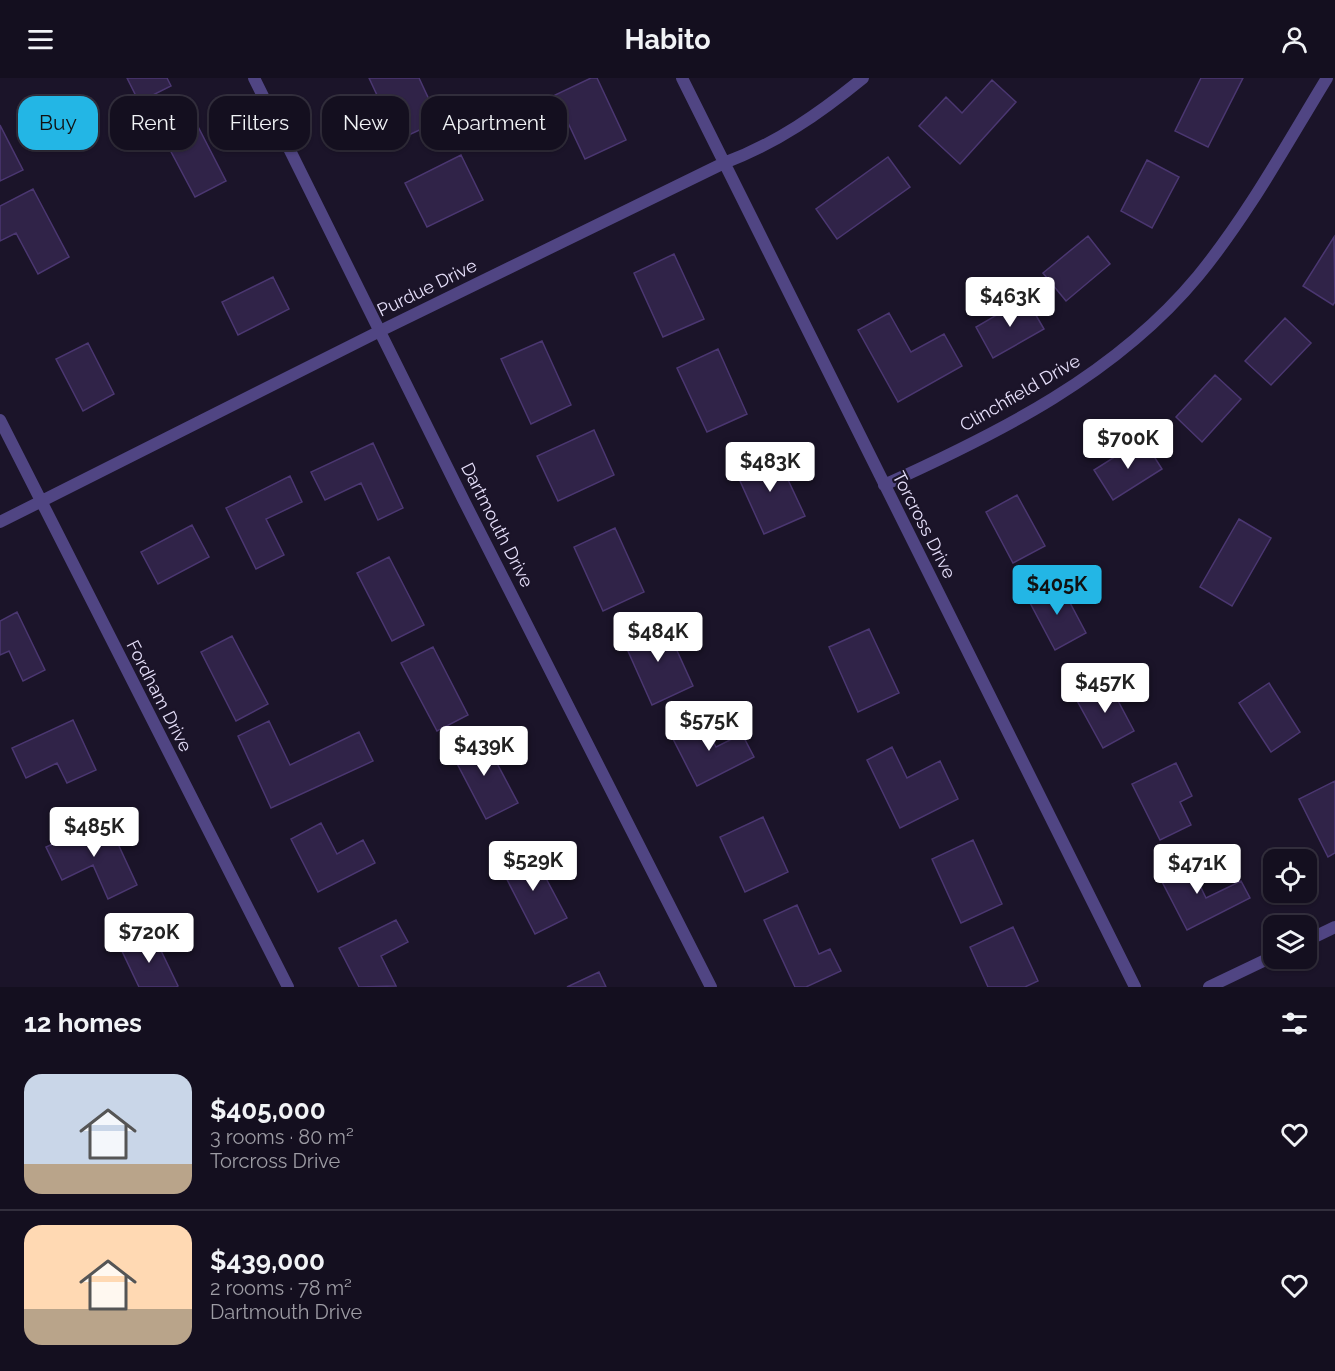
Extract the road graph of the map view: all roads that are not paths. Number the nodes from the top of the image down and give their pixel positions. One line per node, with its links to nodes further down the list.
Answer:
1 (254, 78): 6 (street, Dartmouth Drive)
2 (682, 78): 5 (street, Torcross Drive)
3 (863, 78): 5 (street, Purdue Drive)
4 (1327, 78): 8 (street, Clinchfield Drive)
5 (724, 163): 6 (street, Purdue Drive); 8 (street, Torcross Drive)
6 (380, 331): 9 (street, Purdue Drive); 15 (street, Dartmouth Drive)
7 (0, 420): 9 (street, Fordham Drive)
8 (884, 485): 16 (street, Torcross Drive)
9 (41, 501): 10 (street, Purdue Drive); 14 (street, Fordham Drive)
10 (0, 522)
11 (1335, 927): 12 (street)
12 (1317, 936)
13 (1263, 961): 17 (street)
14 (288, 987)
15 (711, 987)
16 (1135, 987)
17 (1209, 987)

